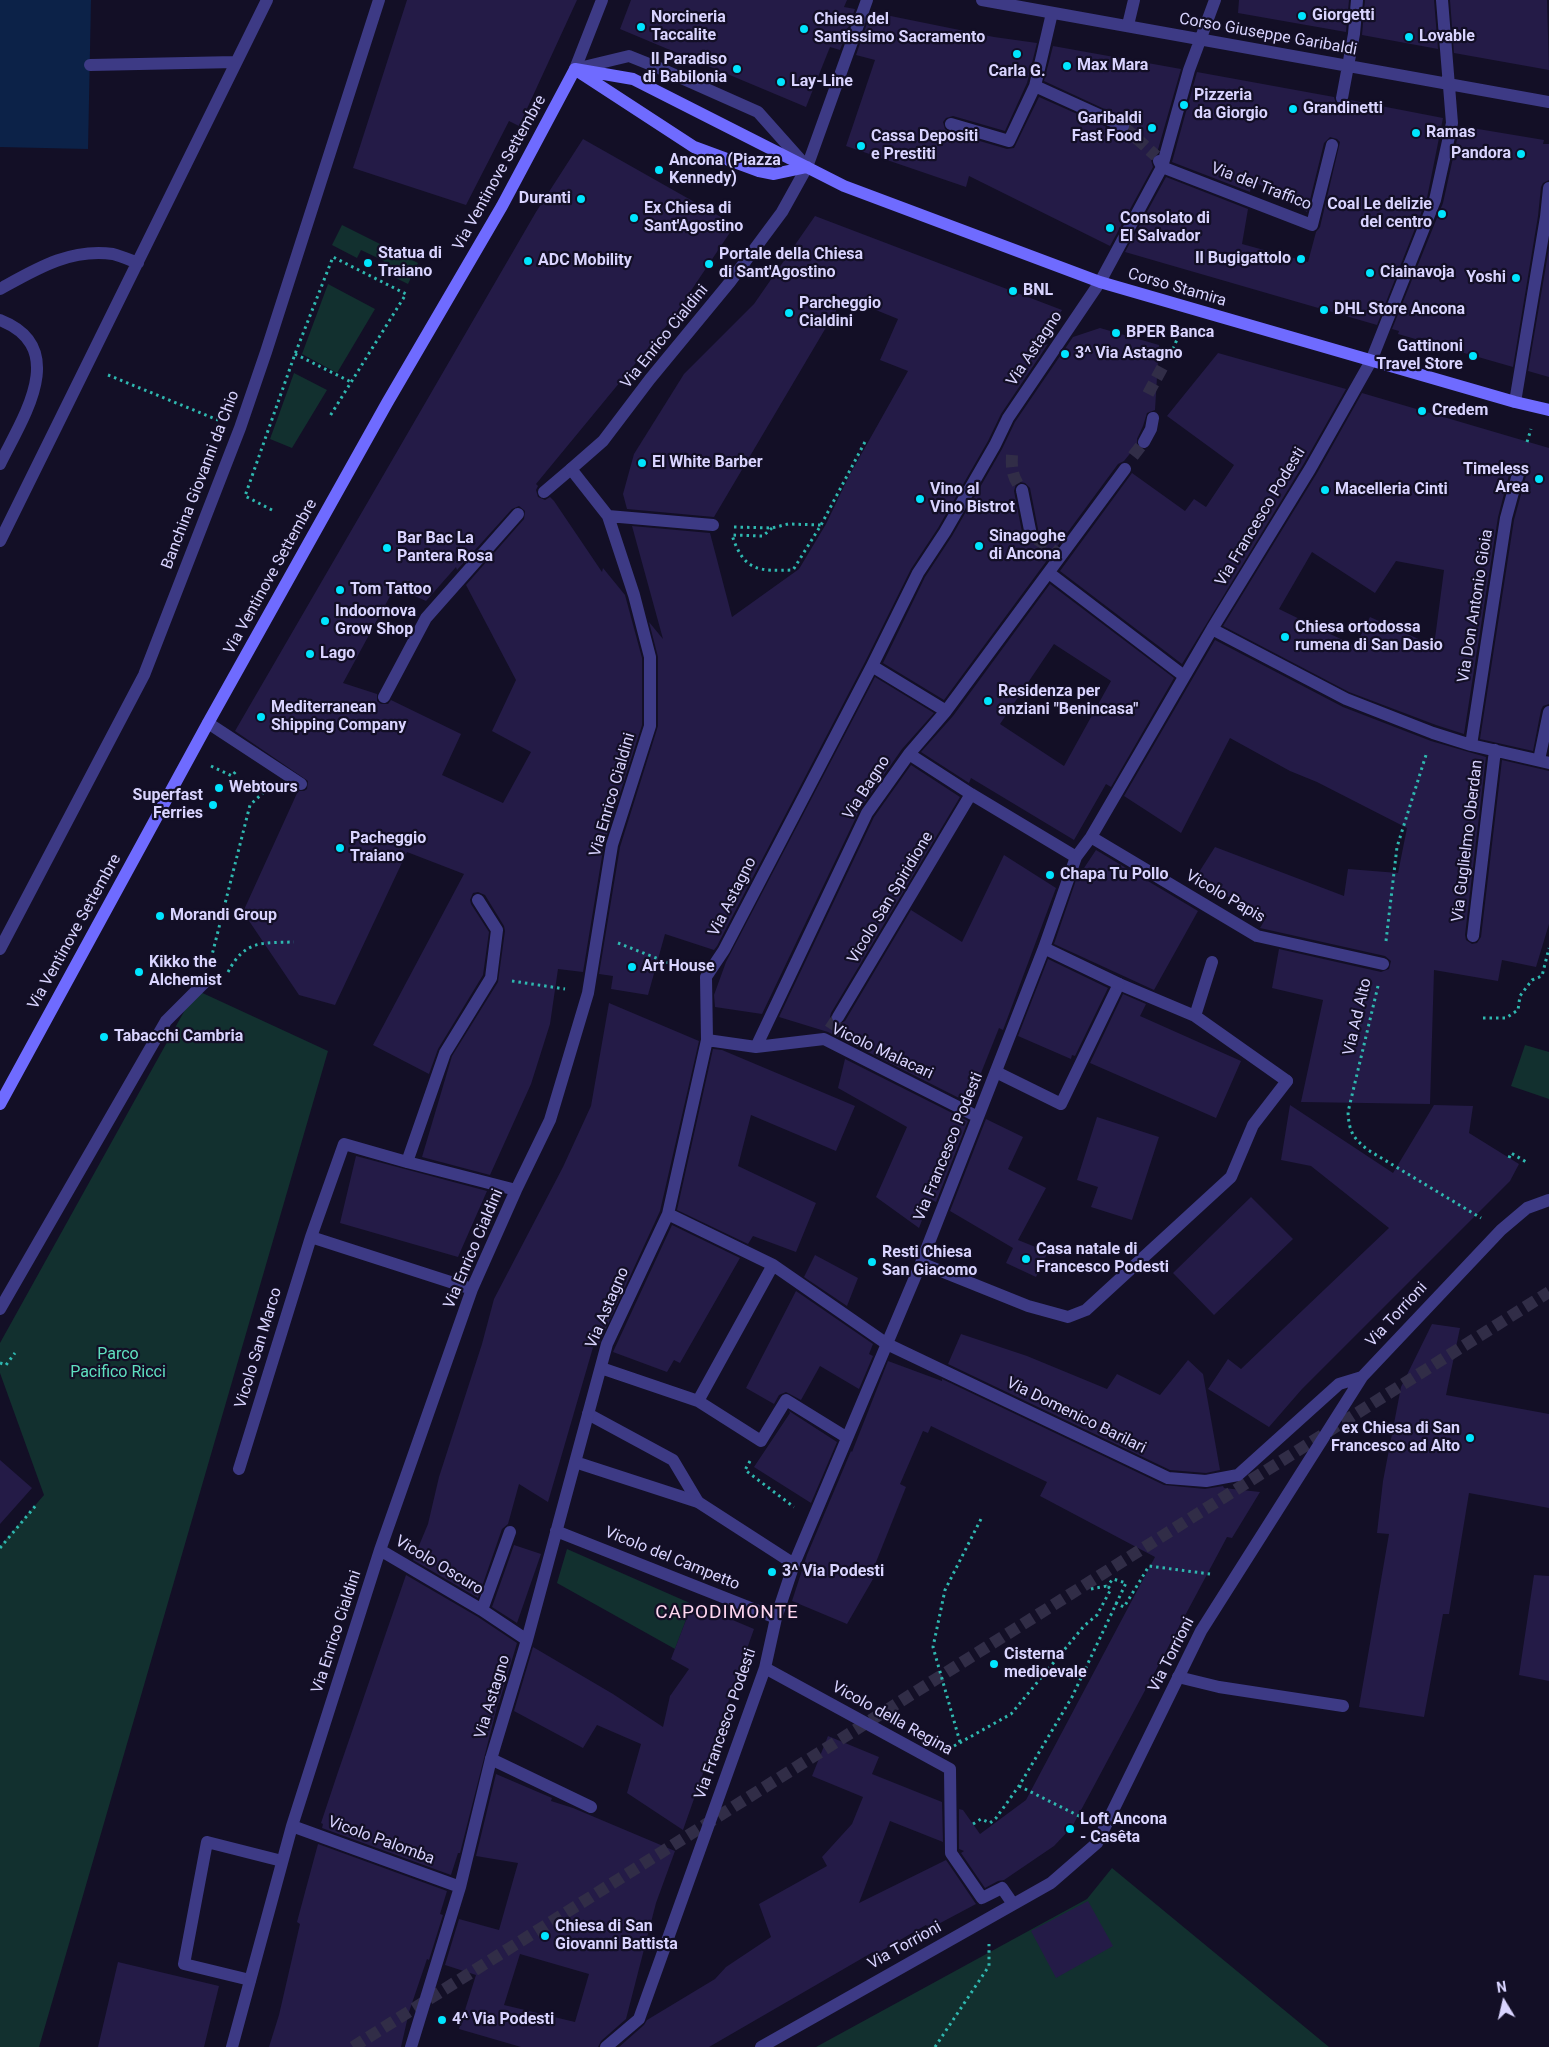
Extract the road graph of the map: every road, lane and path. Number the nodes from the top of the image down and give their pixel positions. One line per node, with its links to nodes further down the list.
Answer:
1 (267, 0): 13 (street)
2 (379, 0): 39 (street, Banchina Giovanni da Chio)
3 (602, 0): 16 (street)
4 (867, 0): 25 (street, Via Enrico Cialdini)
5 (982, 0): 10 (street, Corso Giuseppe Garibaldi)
6 (1134, 0): 11 (street)
7 (1215, 0): 12 (street, Via Astagno)
8 (1357, 0): 15 (street)
9 (1442, 0): 17 (street, Via Francesco Podesti)
10 (1052, 12): 11 (street, Corso Giuseppe Garibaldi); 18 (street)
11 (1128, 25): 12 (street, Corso Giuseppe Garibaldi)
12 (1201, 41): 15 (street, Corso Giuseppe Garibaldi); 24 (street, Via Astagno)
13 (236, 62): 14 (street); 27 (street)
14 (90, 65)
15 (1348, 66): 17 (street, Corso Giuseppe Garibaldi); 19 (street)
16 (574, 69): 25 (street, Corso Stamira); 25 (street); 25 (street); 64 (street, Via Ventinove Settembre)
17 (1448, 83): 20 (street, Corso Giuseppe Garibaldi); 32 (street, Via Francesco Podesti)
18 (1035, 86): 21 (street); 22 (street)
19 (1342, 98)
20 (1549, 102)
21 (951, 124)
22 (1123, 126)
23 (1332, 145): 24 (street, Via del Traffico)
24 (1159, 161): 28 (street, Via Astagno)
25 (807, 167): 28 (street, Corso Stamira); 43 (street, Via Enrico Cialdini)
26 (1549, 188): 35 (street)
27 (138, 263): 29 (street); 56 (street)
28 (1100, 282): 32 (street, Corso Stamira); 59 (street, Via Astagno)
29 (0, 289)
30 (0, 320): 42 (street)
31 (295, 354): 34 (path); 34 (path); 48 (path)
32 (1370, 360): 35 (street, Corso Stamira); 58 (street, Via Francesco Podesti)
33 (105, 374): 39 (path)
34 (351, 382): 37 (path)
35 (1515, 402): 36 (street, Corso Stamira)
36 (1549, 410)
37 (330, 416)
38 (1153, 418): 41 (street)
39 (240, 428): 83 (street, Banchina Giovanni da Chio)
40 (866, 440): 52 (path)
41 (1144, 442)
42 (0, 464)
43 (571, 469): 47 (street, Via Enrico Cialdini); 50 (street, Via Enrico Cialdini)
44 (1125, 469): 57 (street, Via Bagno)
45 (1518, 474): 66 (street, Via Don Antonio Gioia)
46 (1022, 490): 55 (street)
47 (544, 492)
48 (272, 510)
49 (518, 514): 61 (street)
50 (608, 516): 51 (street); 78 (street, Via Enrico Cialdini)
51 (713, 525)
52 (821, 525): 54 (path); 54 (path)
53 (744, 527): 54 (path)
54 (772, 528)
55 (1031, 535)
56 (0, 541)
57 (1049, 573): 60 (street); 62 (street, Via Bagno)
58 (1212, 629): 60 (street, Via Francesco Podesti); 65 (street, Via Guglielmo Oberdan)
59 (872, 666): 62 (street); 86 (street, Via Astagno)
60 (1184, 676): 75 (street, Via Francesco Podesti)
61 (384, 697)
62 (946, 711): 68 (street, Via Bagno)
63 (1549, 712): 70 (street)
64 (208, 724): 69 (street, Via Ventinove Settembre); 73 (street)
65 (1433, 733): 66 (street, Via Guglielmo Oberdan); 85 (path, Via Ad Alto)
66 (1471, 745): 67 (street, Via Guglielmo Oberdan)
67 (1495, 750): 70 (street, Via Guglielmo Oberdan); 79 (street, Via Guglielmo Oberdan)
68 (909, 754): 74 (street); 95 (street, Via Bagno)
69 (190, 755): 71 (path); 97 (street, Via Ventinove Settembre)
70 (1544, 761)
71 (243, 763)
72 (273, 784): 88 (path)
73 (301, 784)
74 (971, 794): 76 (street); 92 (street, Vicolo San Spiridione)
75 (1091, 837): 76 (street, Via Francesco Podesti); 85 (street, Vicolo Papis)
76 (1076, 857): 81 (street, Via Francesco Podesti)
77 (478, 900): 87 (street)
78 (597, 935): 86 (path); 90 (street, Via Enrico Cialdini)
79 (1473, 936)
80 (294, 942): 88 (path)
81 (1044, 948): 89 (street); 96 (street, Via Francesco Podesti)
82 (1549, 948): 93 (path)
83 (0, 949)
84 (1212, 962): 91 (street)
85 (1383, 964): 105 (path, Via Ad Alto)
86 (706, 977): 94 (street, Via Astagno)
87 (491, 978): 90 (path); 100 (street)
88 (206, 981): 110 (street)
89 (1119, 984): 91 (street); 96 (street, Via Francesco Podesti)
90 (588, 992): 102 (street, Via Enrico Cialdini)
91 (1195, 1016): 107 (street)
92 (838, 1017)
93 (1483, 1018)
94 (707, 1040): 95 (street, Vicolo Malacari); 104 (street, Via Astagno)
95 (756, 1047): 98 (street, Vicolo Malacari)
96 (996, 1072): 98 (street, Via Francesco Podesti)
97 (0, 1104)
98 (978, 1117): 107 (street, Via Francesco Podesti)
99 (1509, 1158): 101 (path)
100 (407, 1162): 102 (street, Vicolo San Marco); 106 (street, Vicolo San Marco)
101 (1528, 1163)
102 (516, 1190): 109 (street, Via Enrico Cialdini)
103 (1549, 1200): 105 (street, Via Torrioni)
104 (668, 1214): 108 (street, Via Domenico Barilari); 114 (street, Via Astagno)
105 (1501, 1230): 115 (street, Via Torrioni)
106 (311, 1237): 109 (street); 121 (street, Vicolo San Marco)
107 (921, 1263): 111 (street, Via Francesco Podesti)
108 (773, 1265): 111 (street, Via Domenico Barilari); 116 (street)
109 (472, 1290): 129 (street, Via Enrico Cialdini)
110 (0, 1309)
111 (887, 1344): 115 (street, Via Domenico Barilari); 118 (street, Via Francesco Podesti)
112 (15, 1353): 113 (path)
113 (0, 1363)
114 (601, 1368): 116 (street); 117 (street, Via Astagno)
115 (1362, 1376): 131 (street, Via Torrioni)
116 (698, 1402): 119 (street)
117 (588, 1414): 120 (street, Via Astagno); 122 (street)
118 (846, 1438): 119 (street); 124 (street, Via Francesco Podesti)
119 (760, 1441): 124 (path)
120 (575, 1462): 122 (street); 126 (street, Via Astagno)
121 (239, 1469)
122 (698, 1502): 130 (street)
123 (38, 1504): 128 (path)
124 (814, 1516): 130 (street, Via Francesco Podesti)
125 (982, 1517): 141 (path)
126 (556, 1531): 136 (street, Vicolo del Campetto); 137 (street, Via Astagno)
127 (510, 1532): 135 (street, Vicolo Oscuro)
128 (0, 1548)
129 (380, 1550): 135 (street, Vicolo Oscuro); 147 (street, Via Enrico Cialdini)
130 (794, 1564): 136 (street, Via Francesco Podesti)
131 (1234, 1577): 134 (path); 139 (street, Via Torrioni)
132 (1107, 1586): 133 (path); 134 (path); 141 (path)
133 (1091, 1589)
134 (1115, 1603): 144 (path)
135 (482, 1610): 137 (street, Vicolo Oscuro)
136 (776, 1618): 138 (street, Via Francesco Podesti)
137 (527, 1640): 143 (street, Via Astagno)
138 (765, 1668): 142 (street, Vicolo della Regina); 156 (street, Via Francesco Podesti)
139 (1178, 1677): 140 (street); 148 (street, Via Torrioni)
140 (1343, 1706)
141 (960, 1742): 142 (path)
142 (931, 1758): 151 (street, Vicolo della Regina)
143 (491, 1759): 145 (street); 150 (street, Via Astagno)
144 (1019, 1786): 146 (path); 148 (path)
145 (591, 1807)
146 (985, 1820)
147 (292, 1826): 149 (street, Via Enrico Cialdini); 150 (street, Vicolo Palomba)
148 (1104, 1828): 151 (street, Via Torrioni)
149 (282, 1861): 153 (street, Via Enrico Cialdini); 153 (street)
150 (460, 1887): 155 (street, Via Astagno)
151 (1013, 1904): 152 (street, Via Torrioni)
152 (989, 1917): 157 (street, Via Torrioni); 158 (path)
153 (250, 1980): 154 (street, Via Enrico Cialdini)
154 (232, 2047)
155 (411, 2047)
156 (606, 2047)
157 (761, 2047)
158 (935, 2047)

